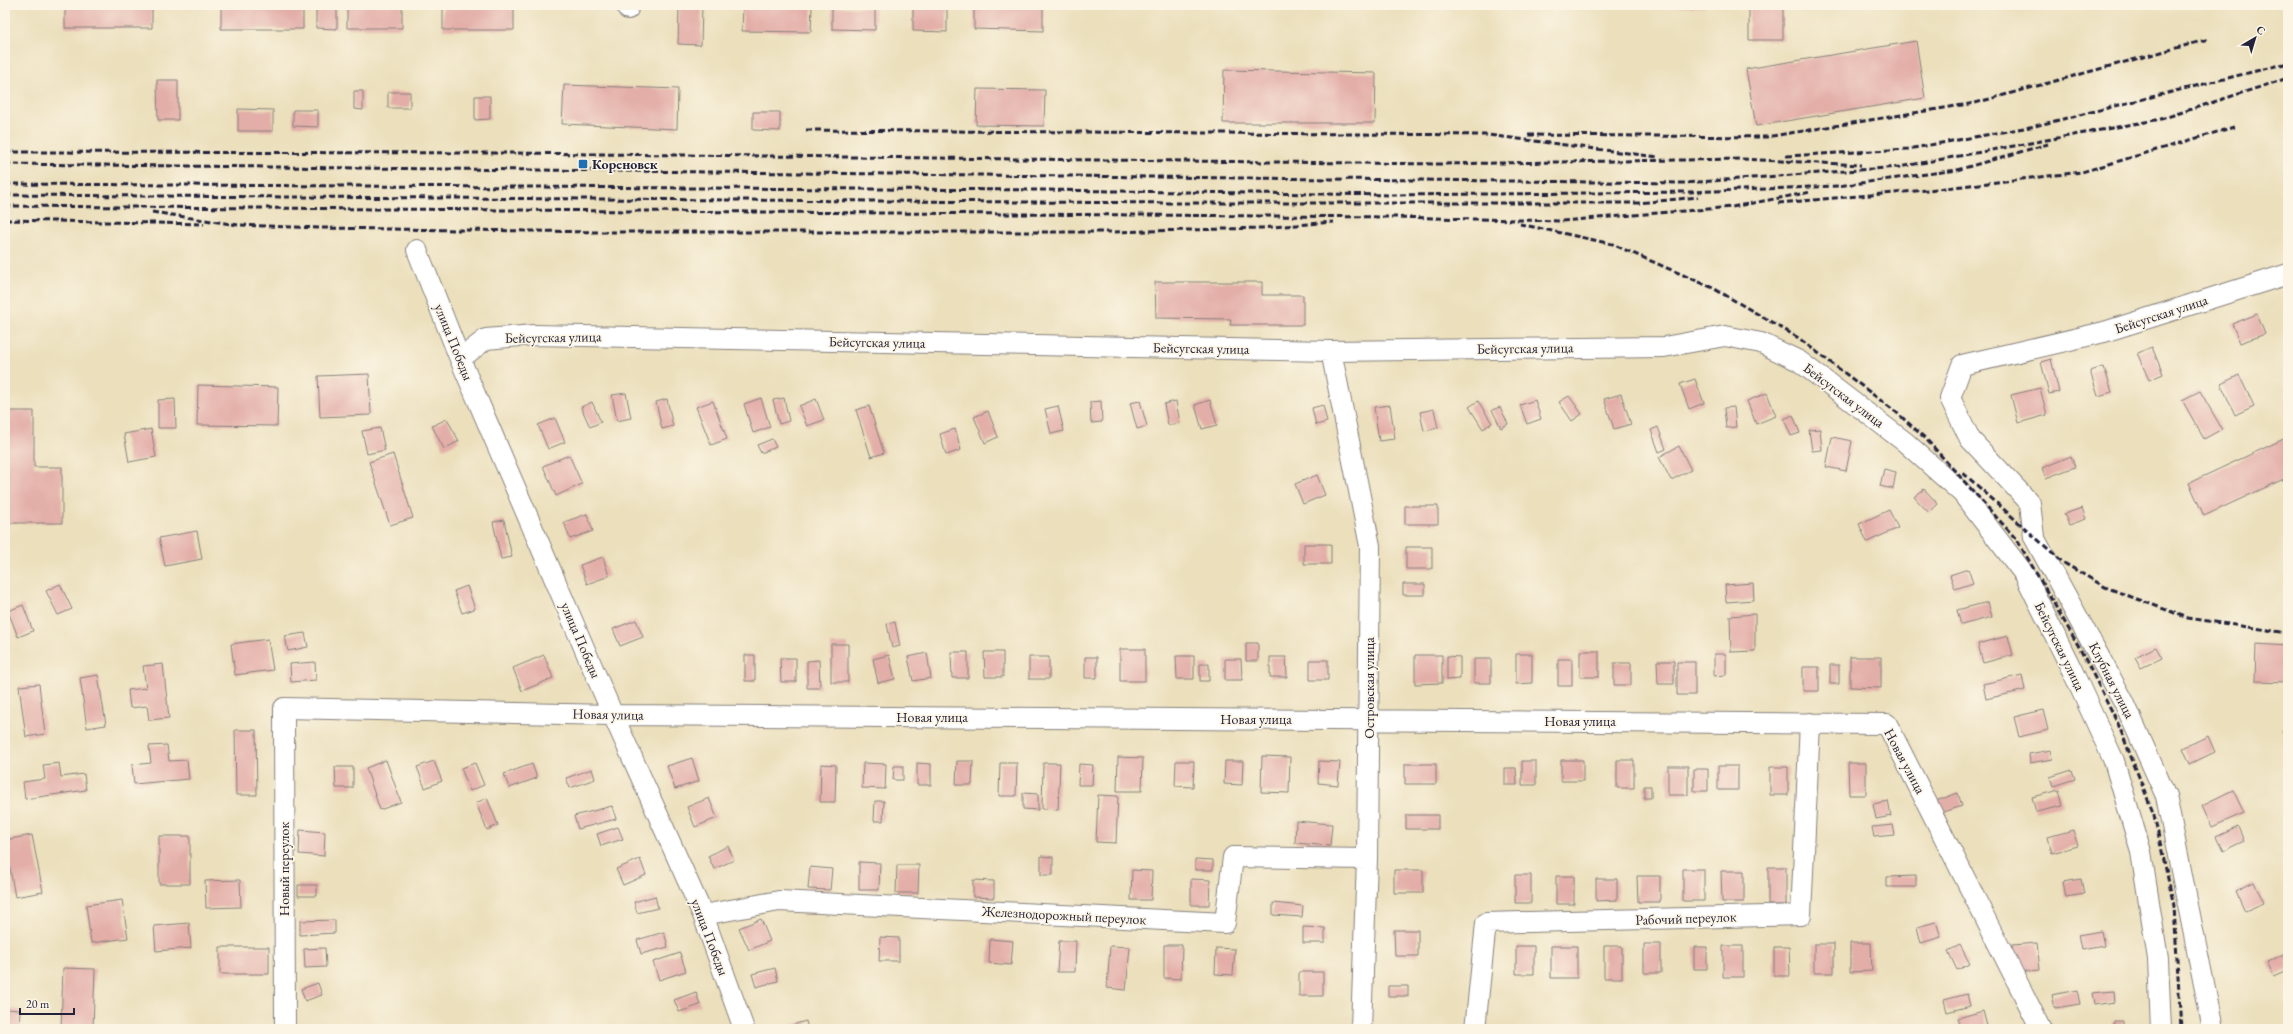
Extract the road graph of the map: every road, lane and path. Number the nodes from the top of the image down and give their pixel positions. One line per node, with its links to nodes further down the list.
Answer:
1 (417, 250): 4 (street, улица Победы)
2 (2288, 274): 5 (street, Бейсугская улица)
3 (1331, 351): 4 (street, Бейсугская улица); 8 (street, Островская улица); 17 (street, Бейсугская улица)
4 (460, 359): 7 (street, улица Победы)
5 (1962, 365): 18 (street, Клубная улица)
6 (284, 708): 7 (street, Новая улица); 12 (street, Новый переулок)
7 (613, 714): 8 (street, Новая улица); 11 (street, улица Победы)
8 (1369, 720): 9 (street, Новая улица); 10 (street, Островская улица)
9 (1810, 723): 15 (street, Рабочий переулок); 16 (street, Новая улица)
10 (1367, 859): 11 (street, Железнодорожный переулок); 14 (street, Островская улица)
11 (703, 914): 13 (street, улица Победы)
12 (285, 1029)
13 (744, 1029)
14 (1361, 1029)
15 (1476, 1029)
16 (2041, 1029)
17 (2161, 1029)
18 (2213, 1029)

